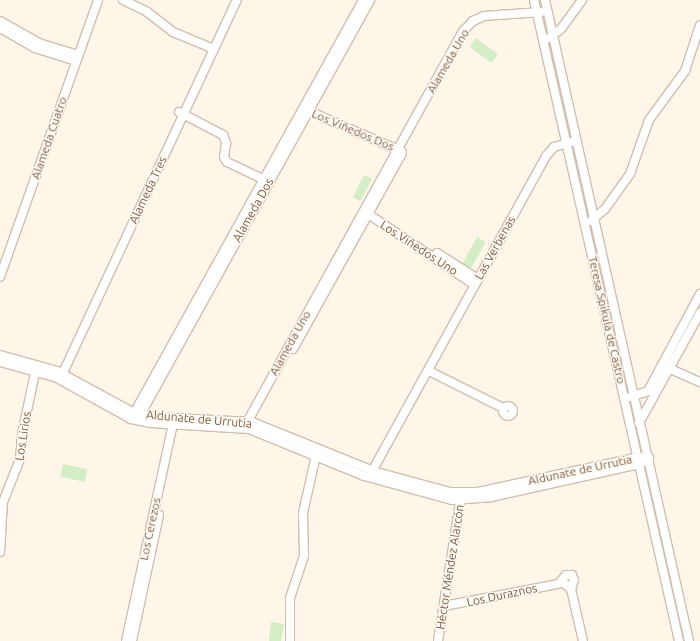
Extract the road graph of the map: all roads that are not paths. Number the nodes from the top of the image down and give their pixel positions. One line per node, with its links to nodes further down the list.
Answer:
1 (93, 0): 19 (street, Alameda Cuatro)
2 (98, 0): 19 (street, Alameda Cuatro)
3 (123, 0): 18 (street)
4 (231, 0): 18 (street, Alameda Tres)
5 (237, 0): 18 (street, Alameda Tres)
6 (363, 0): 20 (street, Alameda Dos)
7 (370, 0): 20 (street, Alameda Dos)
8 (534, 0): 12 (street, Teresa Spikula de Castro)
9 (545, 0): 11 (street, Teresa Spikula de Castro)
10 (582, 0): 16 (street)
11 (548, 13): 12 (street, Alameda Uno); 16 (street, Teresa Spikula de Castro)
12 (537, 14): 17 (street, Teresa Spikula de Castro); 24 (street, Alameda Uno)
13 (0, 21): 19 (street)
14 (700, 25): 27 (street)
15 (0, 28): 19 (street)
16 (553, 36): 17 (street); 22 (street, Teresa Spikula de Castro)
17 (544, 40): 23 (street, Teresa Spikula de Castro)
18 (211, 48): 21 (street, Alameda Tres)
19 (75, 57): 29 (street, Alameda Cuatro); 30 (street, Alameda Cuatro)
20 (306, 110): 24 (street, Los Viñedos Dos); 25 (street, Alameda Dos)
21 (181, 113): 25 (street); 40 (street, Alameda Tres)
22 (576, 141): 23 (street, Las Verbenas); 27 (street, Teresa Spikula de Castro)
23 (567, 143): 28 (street, Teresa Spikula de Castro); 31 (street, Las Verbenas)
24 (400, 151): 26 (street, Alameda Uno)
25 (266, 181): 45 (street, Alameda Dos)
26 (367, 211): 31 (street, Los Viñedos Uno); 48 (street, Alameda Uno)
27 (595, 219): 28 (street); 42 (street, Teresa Spikula de Castro)
28 (585, 223): 43 (street, Teresa Spikula de Castro)
29 (0, 261)
30 (0, 277)
31 (477, 282): 39 (street, Las Verbenas)
32 (700, 294): 36 (street)
33 (700, 313): 38 (street)
34 (0, 355): 37 (street, Aldunate de Urrutia)
35 (0, 362): 37 (street, Aldunate de Urrutia)
36 (662, 365): 38 (street); 42 (street)
37 (36, 368): 40 (street, Aldunate de Urrutia); 55 (street, Los Lirios)
38 (670, 369): 41 (street); 47 (street)
39 (429, 371): 44 (street); 53 (street, Las Verbenas)
40 (59, 375): 45 (street, Aldunate de Urrutia)
41 (700, 382)
42 (635, 396): 43 (street); 47 (street, Teresa Spikula de Castro)
43 (625, 398): 49 (street, Teresa Spikula de Castro)
44 (503, 408)
45 (136, 417): 46 (street, Aldunate de Urrutia)
46 (176, 421): 48 (street, Aldunate de Urrutia); 58 (street, Los Cerezos); 59 (street, Los Cerezos)
47 (641, 422): 49 (street); 51 (street, Teresa Spikula de Castro)
48 (248, 425): 50 (street, Aldunate de Urrutia)
49 (631, 425): 52 (street, Teresa Spikula de Castro)
50 (317, 452): 53 (street, Aldunate de Urrutia); 60 (street)
51 (649, 458): 52 (street, Aldunate de Urrutia); 57 (street, Teresa Spikula de Castro)
52 (639, 460): 54 (street, Aldunate de Urrutia); 64 (street, Teresa Spikula de Castro)
53 (371, 474): 54 (street, Aldunate de Urrutia)
54 (463, 497): 56 (street, Héctor Méndez Alarcón)
55 (0, 552)
56 (446, 606): 61 (street, Héctor Méndez Alarcón); 62 (street, Héctor Méndez Alarcón); 63 (street, Los Duraznos)
57 (689, 640): 64 (street, Teresa Spikula de Castro)
58 (126, 641)
59 (132, 641)
60 (290, 641)
61 (438, 641)
62 (443, 641)
63 (583, 641)
64 (679, 641)

